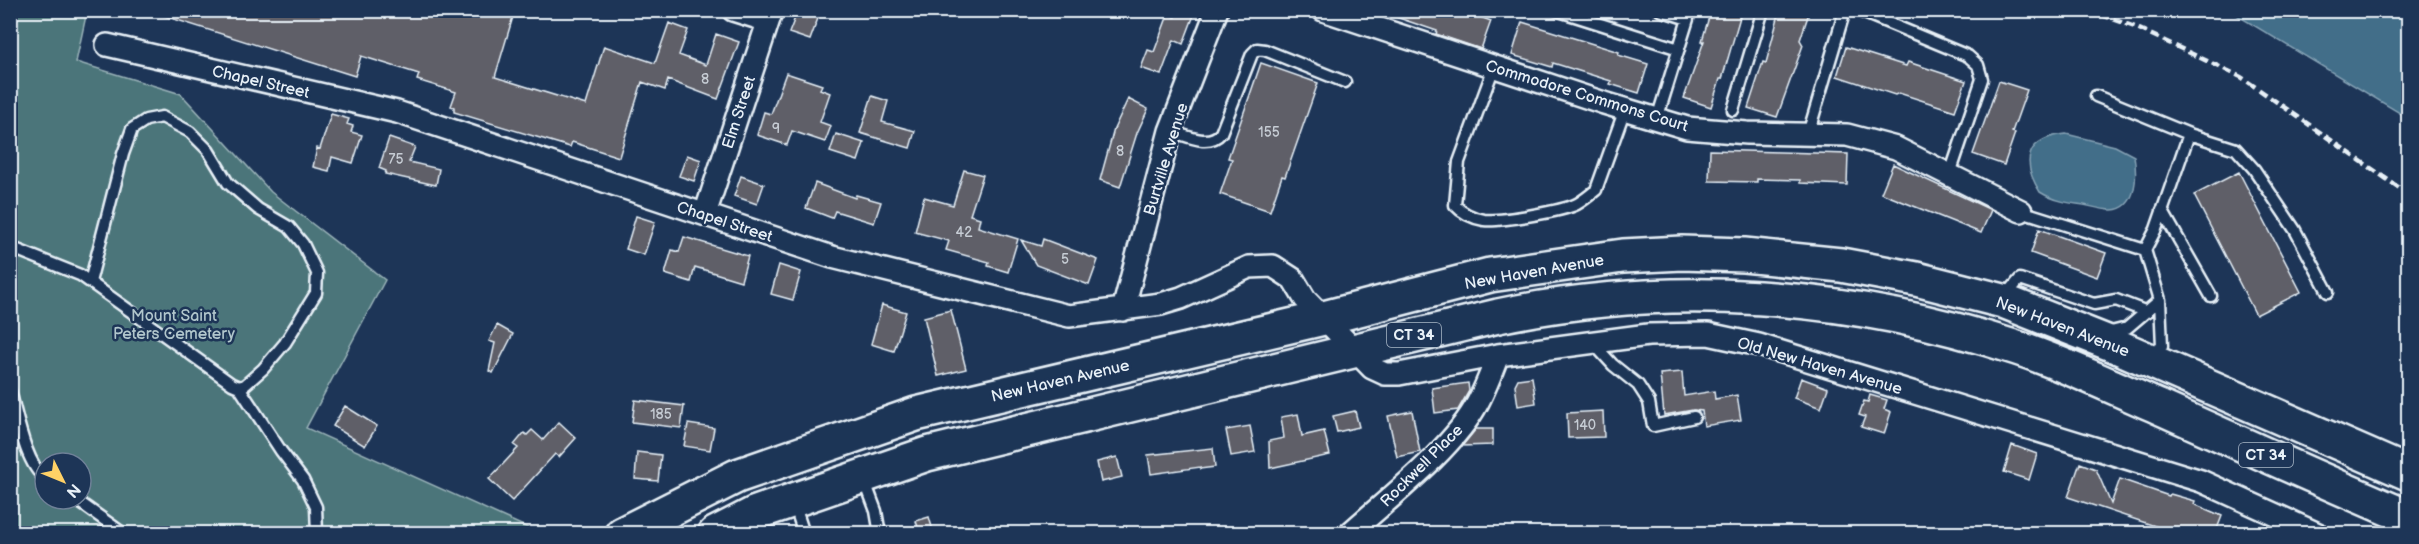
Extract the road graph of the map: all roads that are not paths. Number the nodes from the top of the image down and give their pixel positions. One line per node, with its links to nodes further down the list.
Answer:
1 (733, 10): 9 (street)
2 (1216, 10): 18 (street, Burtville Avenue)
3 (1556, 10): 11 (lane)
4 (1660, 10): 11 (lane)
5 (1763, 10): 16 (lane)
6 (1845, 10): 19 (lane)
7 (1857, 10): 21 (lane)
8 (1328, 11): 12 (street, Commodore Commons Court)
9 (770, 16): 24 (street, Elm Street)
10 (107, 45): 24 (street, Chapel Street)
11 (1679, 49): 17 (lane)
12 (1494, 67): 15 (street, Commodore Commons Court); 15 (lane)
13 (1346, 82): 18 (lane)
14 (2096, 96): 20 (lane)
15 (1625, 109): 17 (street, Commodore Commons Court)
16 (1733, 110)
17 (1657, 119): 19 (street, Commodore Commons Court)
18 (1170, 131): 32 (street, Burtville Avenue)
19 (1808, 134): 21 (street, Commodore Commons Court)
20 (2189, 134): 22 (lane); 28 (lane)
21 (1950, 174): 23 (street, Commodore Commons Court)
22 (2162, 210): 26 (lane); 29 (lane)
23 (2021, 211): 26 (lane)
24 (705, 214): 32 (street, Chapel Street)
25 (10, 247): 27 (lane)
26 (2145, 250): 30 (lane)
27 (90, 282): 40 (lane); 40 (lane)
28 (2328, 292)
29 (2211, 296)
30 (2160, 300): 33 (lane); 39 (lane)
31 (2003, 301): 33 (lane); 34 (highway, New Haven Avenue / CT 34); 35 (highway, New Haven Avenue / CT 34)
32 (1123, 310): 34 (street, Chapel Street)
33 (2147, 312): 35 (lane)
34 (1324, 318): 37 (street, Old New Haven Avenue); 53 (highway, New Haven Avenue / CT 34)
35 (2077, 330): 39 (highway, New Haven Avenue / CT 34)
36 (1592, 342): 38 (street, Old New Haven Avenue); 43 (lane); 50 (street, Old New Haven Avenue)
37 (1353, 350): 38 (street, Old New Haven Avenue); 42 (highway, CT 34); 46 (highway, CT 34)
38 (1498, 355): 57 (street, Rockwell Place)
39 (2142, 357): 42 (highway); 45 (highway, New Haven Avenue / CT 34)
40 (239, 387): 52 (lane)
41 (10, 391): 44 (lane)
42 (2124, 392): 49 (highway, CT 34)
43 (1694, 417)
44 (33, 462)
45 (2409, 473)
46 (863, 476): 47 (highway, CT 34); 56 (lane)
47 (793, 500): 54 (highway, CT 34); 55 (lane)
48 (92, 511): 51 (lane)
49 (2409, 517)
50 (2310, 532)
51 (124, 534)
52 (317, 534)
53 (622, 534)
54 (715, 534)
55 (804, 534)
56 (880, 534)
57 (1349, 534)

